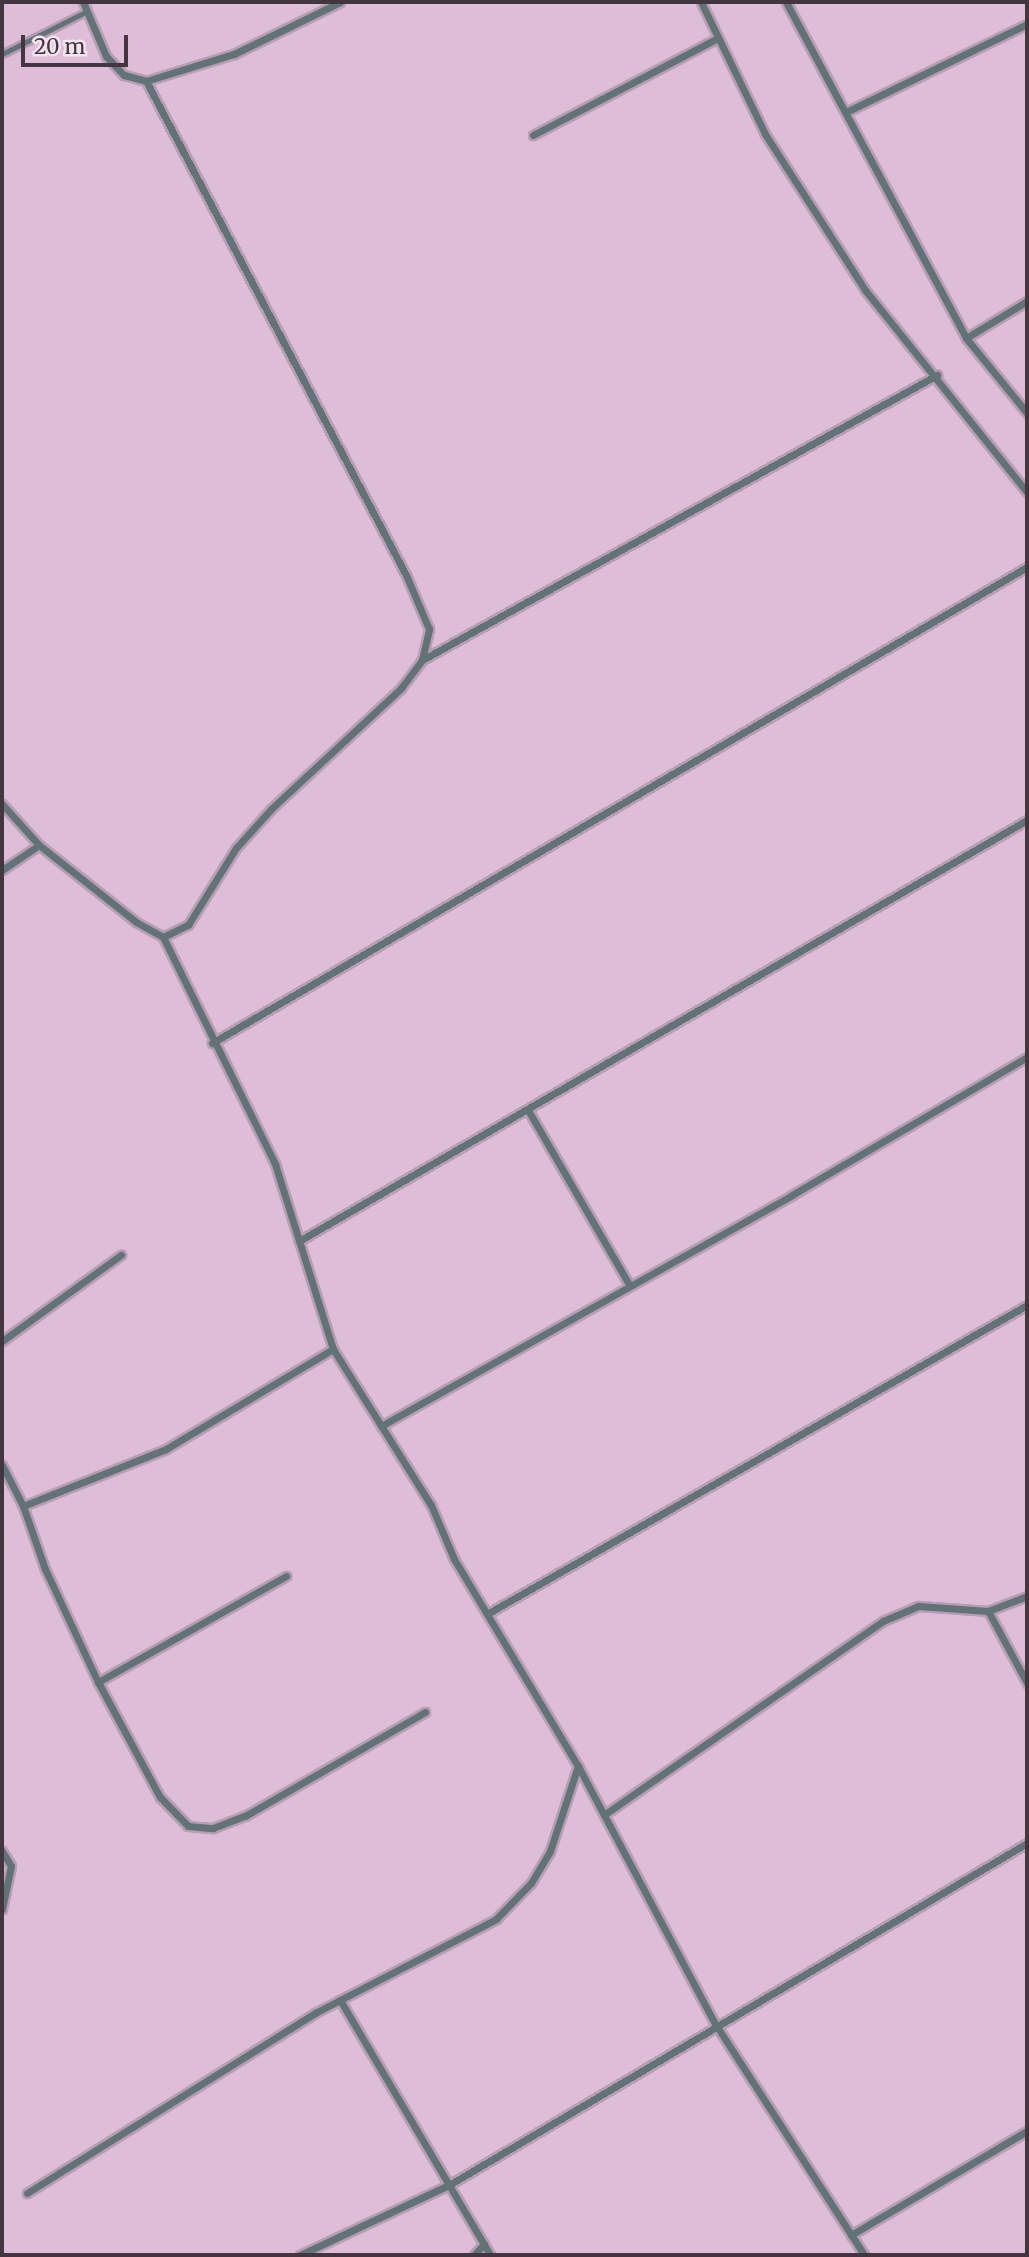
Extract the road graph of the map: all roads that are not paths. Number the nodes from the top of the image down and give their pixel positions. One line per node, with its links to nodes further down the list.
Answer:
1 (83, 2): 5 (street)
2 (340, 2): 9 (street)
3 (701, 2): 7 (street)
4 (786, 2): 10 (street)
5 (88, 11): 8 (lane); 9 (street)
6 (1027, 24): 10 (street)
7 (718, 37): 11 (street); 14 (street)
8 (2, 54)
9 (146, 81): 18 (street)
10 (846, 112): 13 (street)
11 (533, 135)
12 (1027, 301): 13 (street)
13 (967, 338): 15 (street)
14 (937, 375): 16 (street); 18 (street)
15 (1027, 412)
16 (1027, 492)
17 (1027, 567): 24 (street)
18 (422, 660): 23 (street)
19 (2, 804): 21 (street)
20 (1027, 820): 26 (street)
21 (39, 845): 22 (street); 23 (street)
22 (2, 870)
23 (163, 937): 24 (street)
24 (212, 1043): 27 (street)
25 (1027, 1056): 29 (street)
26 (528, 1110): 27 (street); 29 (street)
27 (299, 1241): 32 (street)
28 (121, 1255): 31 (street)
29 (630, 1286): 33 (street)
30 (1027, 1305): 39 (street)
31 (2, 1340)
32 (332, 1349): 33 (street); 35 (street)
33 (381, 1426): 39 (street)
34 (2, 1465): 35 (street)
35 (23, 1506): 40 (street)
36 (286, 1576): 40 (street)
37 (1027, 1596): 38 (street)
38 (988, 1611): 41 (street); 44 (street)
39 (487, 1614): 43 (street)
40 (98, 1682): 42 (street)
41 (1027, 1683)
42 (425, 1712)
43 (578, 1766): 44 (street); 48 (street)
44 (604, 1815): 49 (street)
45 (1027, 1843): 49 (street)
46 (2, 1852): 47 (street)
47 (2, 1909)
48 (340, 2000): 51 (street); 52 (street)
49 (716, 2025): 51 (street); 53 (street)
50 (1027, 2132): 53 (street)
51 (449, 2185): 54 (street); 55 (street)
52 (27, 2193)
53 (851, 2235): 58 (street)
54 (484, 2244): 56 (street); 57 (street)
55 (300, 2255)
56 (474, 2255)
57 (491, 2255)
58 (864, 2255)

